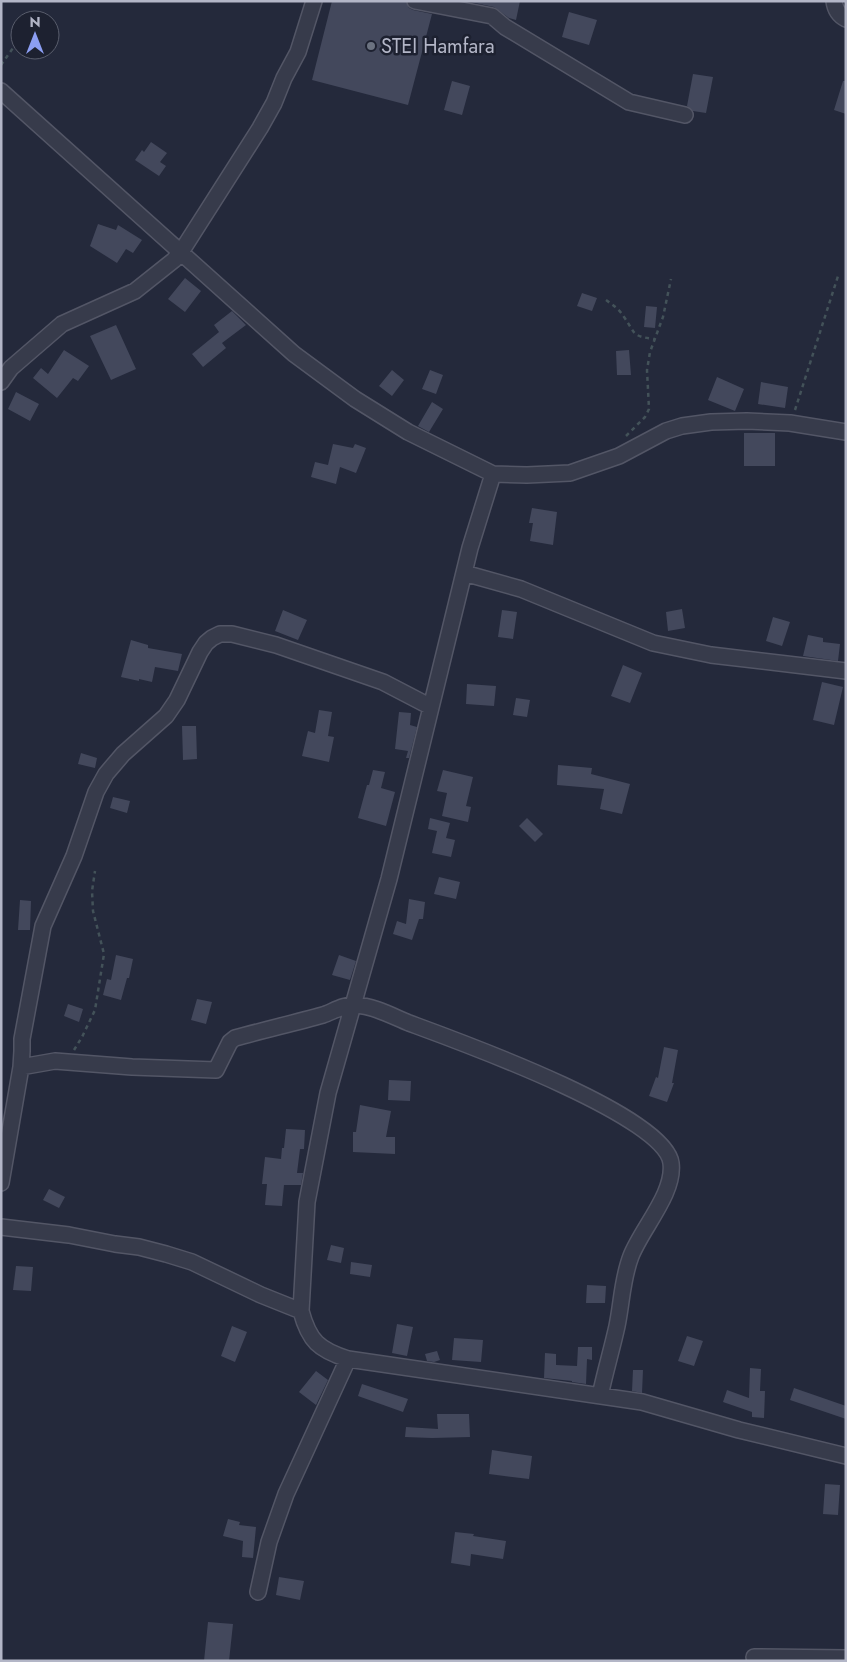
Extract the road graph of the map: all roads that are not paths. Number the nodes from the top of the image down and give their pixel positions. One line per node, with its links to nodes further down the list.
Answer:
1 (314, 1): 7 (street)
2 (415, 1): 6 (street)
3 (834, 1): 4 (street)
4 (846, 19)
5 (1, 91): 7 (street)
6 (685, 115)
7 (181, 252): 8 (street); 10 (street)
8 (1, 382)
9 (846, 432): 10 (street)
10 (493, 474): 11 (street)
11 (464, 572): 12 (street); 13 (street)
12 (846, 671)
13 (432, 707): 14 (street); 15 (street)
14 (354, 1004): 15 (street); 18 (street); 20 (street)
15 (21, 1067): 16 (street)
16 (1, 1183)
17 (1, 1227): 18 (street)
18 (302, 1311): 19 (street)
19 (348, 1358): 20 (street); 22 (street)
20 (600, 1396): 21 (street)
21 (846, 1456)
22 (258, 1592)
23 (754, 1657): 24 (street)
24 (846, 1658)

